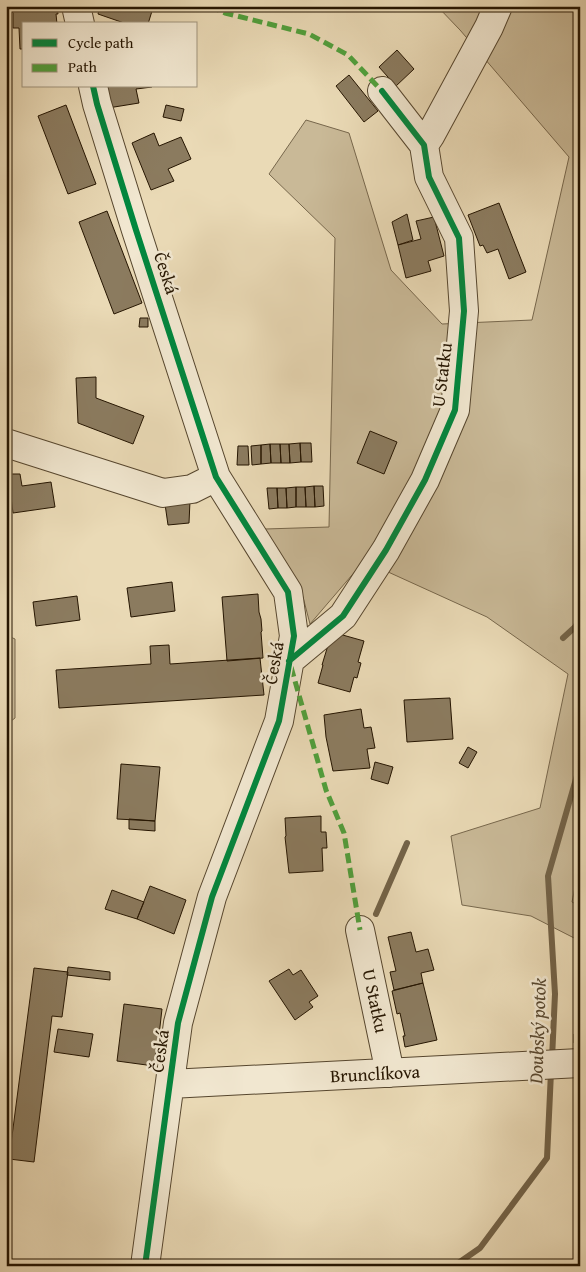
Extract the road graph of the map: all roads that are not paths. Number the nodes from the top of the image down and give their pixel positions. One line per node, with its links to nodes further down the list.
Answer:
1 (76, 6): 3 (street)
2 (498, 6): 6 (street)
3 (80, 22)
4 (93, 88): 8 (street, Česká)
5 (382, 91): 6 (street, U Statku)
6 (424, 145): 9 (street, U Statku)
7 (6, 443): 8 (street)
8 (216, 477): 9 (street, Česká)
9 (289, 661): 13 (street, Česká)
10 (360, 930): 12 (street, U Statku)
11 (575, 1063): 12 (street, Brunclíkova)
12 (390, 1073): 13 (street, Brunclíkova)
13 (170, 1084): 14 (street, Česká)
14 (145, 1266)

